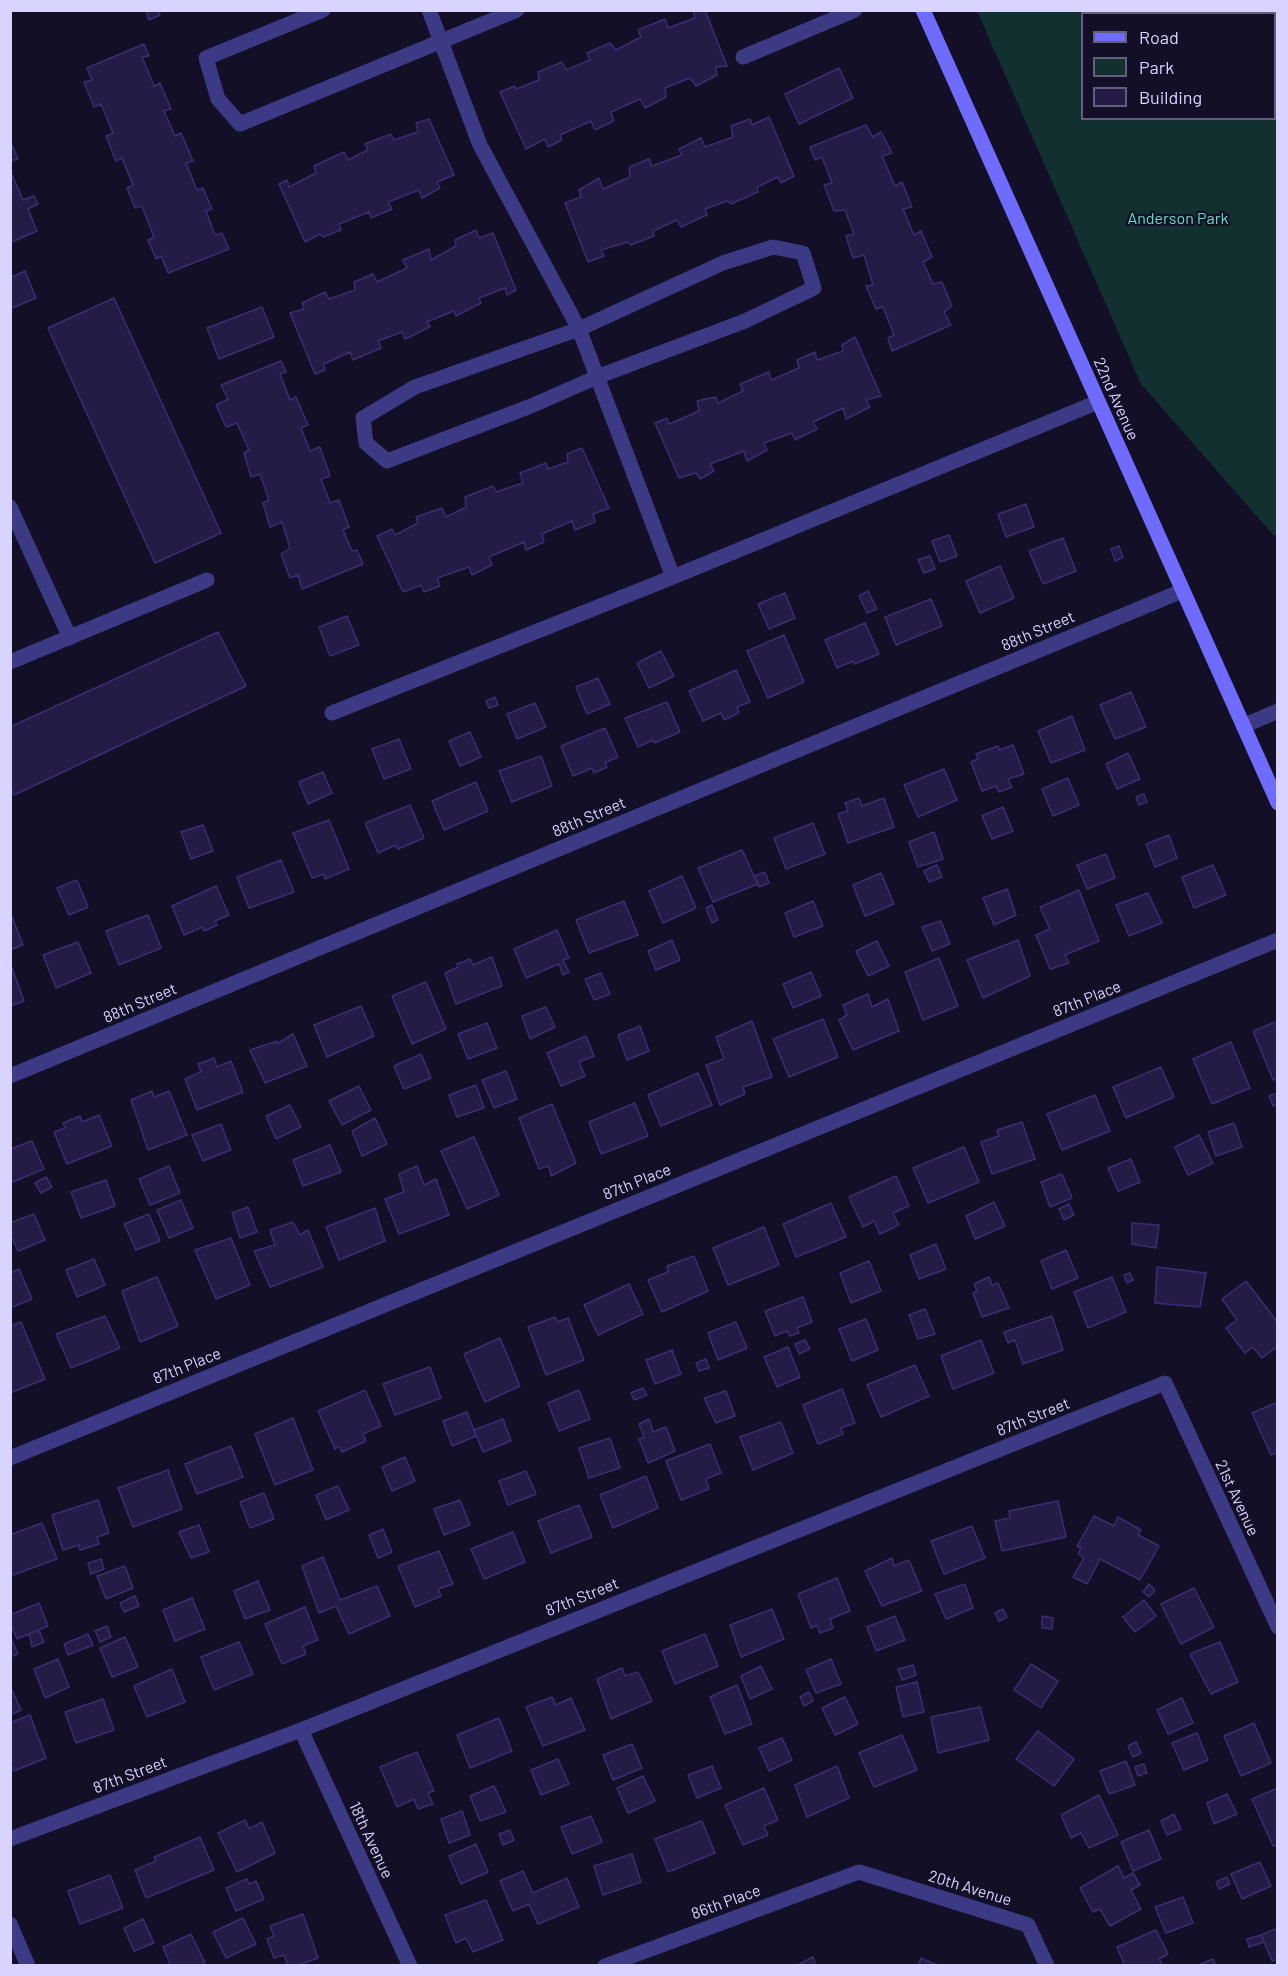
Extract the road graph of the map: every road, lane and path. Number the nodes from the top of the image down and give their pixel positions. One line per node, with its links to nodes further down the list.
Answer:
1 (323, 10): 6 (street)
2 (429, 10): 6 (street)
3 (517, 10): 6 (street)
4 (855, 10): 7 (street)
5 (922, 10): 10 (street, 22nd Avenue)
6 (441, 43): 8 (street)
7 (743, 57)
8 (579, 329): 9 (street); 9 (street); 9 (street)
9 (597, 377): 12 (street)
10 (1098, 402): 12 (street); 14 (street, 22nd Avenue)
11 (10, 507): 15 (street)
12 (673, 578): 18 (street)
13 (207, 580): 15 (street)
14 (1182, 591): 19 (street, 22nd Avenue); 23 (street, 88th Street)
15 (70, 638): 16 (street)
16 (10, 662)
17 (1278, 711): 19 (street)
18 (332, 713)
19 (1243, 726): 20 (street, 22nd Avenue)
20 (1274, 786): 21 (street, 22nd Avenue)
21 (1278, 803)
22 (1278, 940): 25 (street, 87th Place)
23 (10, 1076)
24 (1164, 1383): 26 (street, 21st Avenue); 27 (street, 87th Street)
25 (10, 1458)
26 (1278, 1627)
27 (300, 1730): 28 (street, 87th Street); 32 (street, 18th Avenue)
28 (10, 1839)
29 (859, 1872): 33 (street, 86th Place); 34 (street, 20th Avenue)
30 (10, 1924): 31 (street)
31 (28, 1965)
32 (410, 1965)
33 (605, 1965)
34 (1047, 1965)

